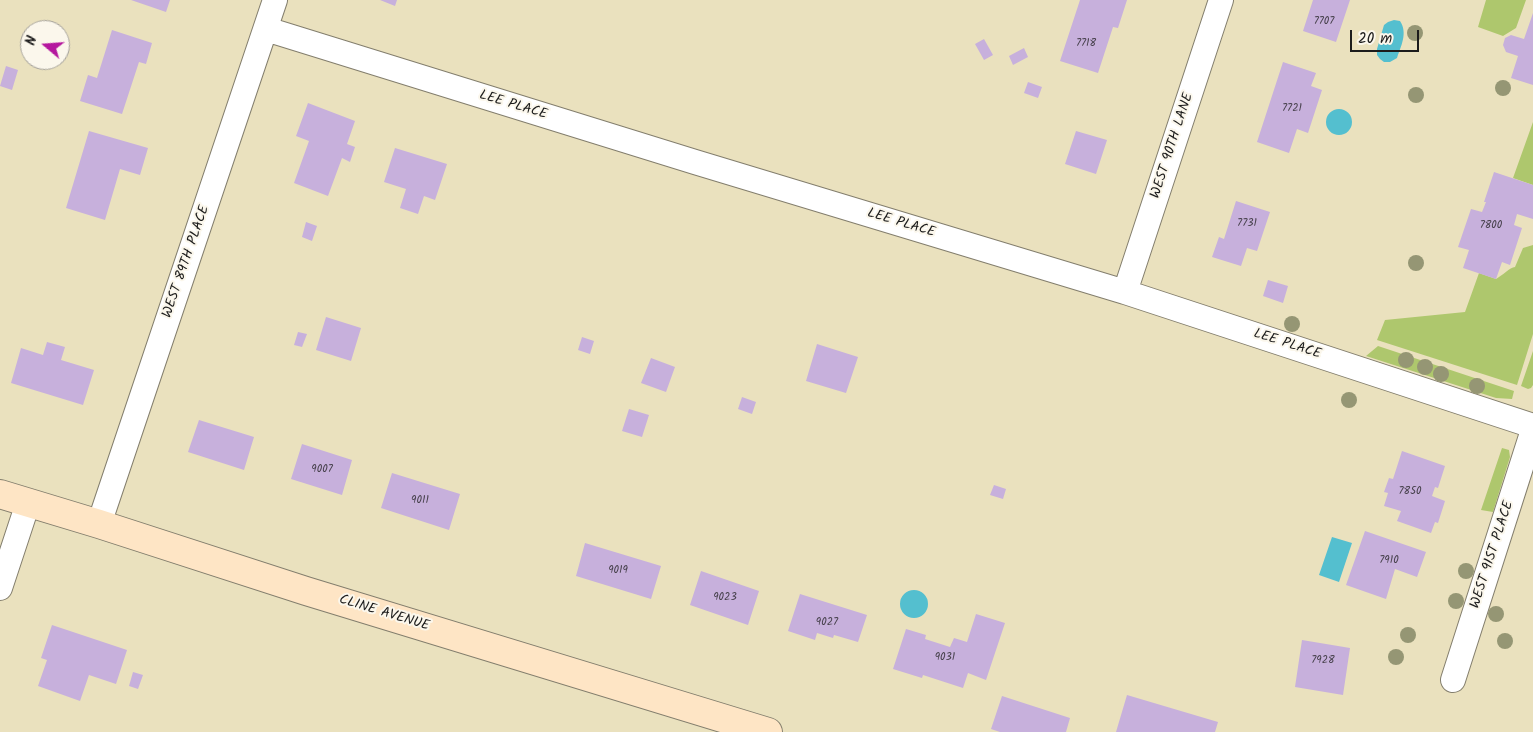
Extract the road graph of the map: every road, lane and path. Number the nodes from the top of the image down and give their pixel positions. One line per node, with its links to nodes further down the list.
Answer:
1 (275, 0): 3 (street, WEST 89TH PLACE)
2 (1220, 0): 4 (street, WEST 90TH LANE)
3 (266, 28): 4 (street, LEE PLACE); 9 (street, WEST 89TH PLACE)
4 (1125, 292): 5 (street, LEE PLACE)
5 (1533, 426)
6 (1533, 430): 11 (street, WEST 91ST PLACE)
7 (0, 494): 8 (street, CLINE AVENUE)
8 (28, 504): 9 (street, CLINE AVENUE); 10 (street)
9 (99, 524): 12 (street, CLINE AVENUE)
10 (0, 588)
11 (1453, 680)
12 (768, 732)

